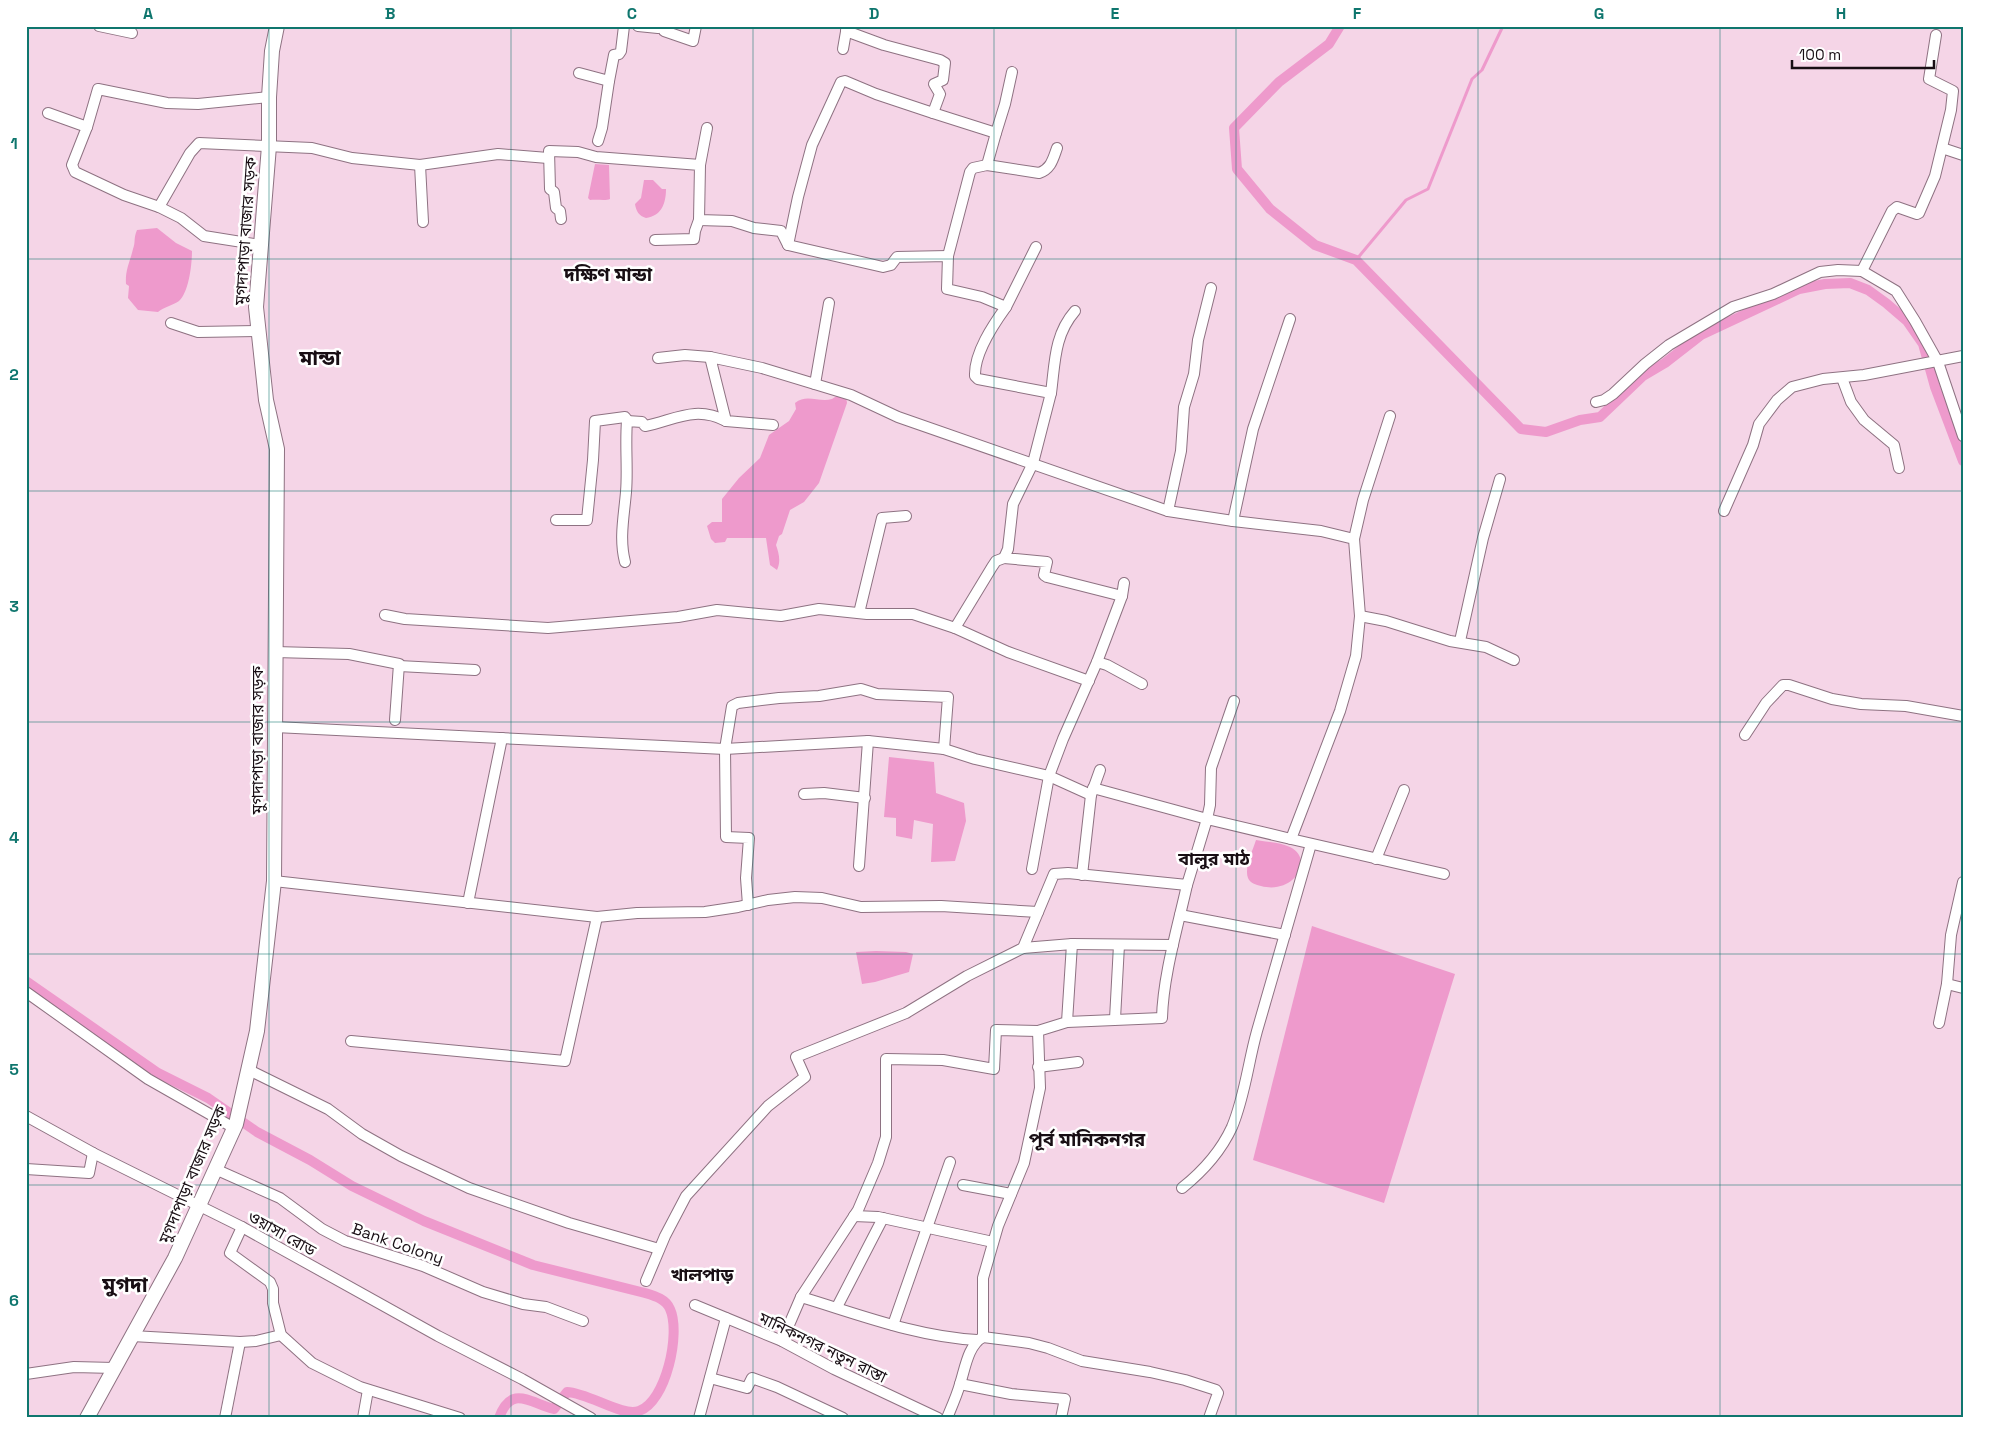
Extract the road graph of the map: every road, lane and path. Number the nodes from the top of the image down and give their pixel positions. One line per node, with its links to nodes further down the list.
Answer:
1 (99, 26): 8 (street)
2 (277, 26): 14 (street, মুগদাপাড়া বাজার সড়ক)
3 (624, 26): 13 (street)
4 (638, 26): 5 (street)
5 (663, 26): 6 (street)
6 (696, 26)
7 (846, 29): 10 (street); 16 (street)
8 (132, 33)
9 (1936, 35): 23 (street)
10 (843, 49)
11 (1012, 72): 19 (street)
12 (579, 73): 13 (street)
13 (609, 81): 20 (street)
14 (269, 97): 17 (street); 21 (street, মুগদাপাড়া বাজার সড়ক)
15 (48, 113): 17 (street)
16 (933, 113): 19 (street); 35 (street)
17 (87, 127): 29 (street)
18 (707, 128): 27 (street)
19 (996, 133): 28 (street)
20 (598, 141)
21 (269, 146): 26 (street); 29 (street); 34 (street, মুগদাপাড়া বাজার সড়ক)
22 (1057, 148): 28 (street)
23 (1942, 148): 24 (street); 38 (street)
24 (1963, 155)
25 (548, 158): 26 (street); 27 (street); 30 (street)
26 (420, 165): 32 (street)
27 (700, 165): 31 (street)
28 (986, 165): 37 (street)
29 (159, 207): 34 (street)
30 (561, 219)
31 (699, 220): 33 (street); 35 (street)
32 (424, 222)
33 (655, 240)
34 (261, 245): 45 (street, মুগদাপাড়া বাজার সড়ক)
35 (788, 245): 37 (street)
36 (1036, 247): 41 (street)
37 (948, 256): 41 (street)
38 (1862, 271): 49 (street); 53 (street)
39 (1210, 288): 62 (street)
40 (829, 303): 51 (street)
41 (1006, 307): 52 (street)
42 (1075, 311): 52 (street)
43 (1290, 319): 66 (street)
44 (172, 323): 45 (street)
45 (259, 331): 77 (street, মুগদাপাড়া বাজার সড়ক)
46 (1963, 356): 49 (street)
47 (710, 357): 48 (street); 51 (street); 56 (street)
48 (658, 358)
49 (1936, 361): 50 (street); 58 (street)
50 (1842, 378): 60 (street); 63 (street)
51 (815, 384): 59 (street)
52 (1051, 393): 59 (street)
53 (1596, 402)
54 (1390, 416): 67 (street)
55 (628, 421): 56 (street); 65 (street); 69 (street)
56 (726, 421): 57 (street)
57 (773, 426)
58 (1963, 436)
59 (1033, 464): 62 (street); 68 (street)
60 (1899, 468)
61 (1500, 479): 76 (street)
62 (1168, 511): 66 (street)
63 (1724, 511)
64 (906, 516): 72 (street)
65 (556, 520)
66 (1234, 521): 67 (street)
67 (1354, 538): 74 (street)
68 (1004, 558): 71 (street); 75 (street)
69 (625, 562)
70 (1124, 583): 71 (street)
71 (1122, 596): 79 (street)
72 (859, 613): 73 (street); 75 (street)
73 (385, 616)
74 (1360, 616): 76 (street); 100 (street)
75 (955, 628): 82 (street)
76 (1460, 641): 78 (street)
77 (275, 652): 80 (street); 87 (street, মুগদাপাড়া বাজার সড়ক)
78 (1514, 660)
79 (1097, 662): 82 (street); 83 (street)
80 (399, 666): 81 (street); 86 (street)
81 (475, 670)
82 (1088, 681): 94 (street)
83 (1142, 684)
84 (1234, 701): 99 (street)
85 (1963, 716): 88 (street)
86 (395, 720)
87 (275, 727): 89 (street); 107 (street, মুগদাপাড়া বাজার সড়ক)
88 (1745, 735)
89 (502, 738): 91 (street); 110 (street)
90 (868, 741): 91 (street); 92 (street); 98 (street)
91 (725, 749): 92 (street); 111 (street)
92 (944, 749): 94 (street)
93 (1100, 770): 96 (street)
94 (1049, 776): 96 (street); 104 (street)
95 (1404, 790): 102 (street)
96 (1092, 791): 99 (street); 106 (street)
97 (804, 794): 98 (street)
98 (865, 798): 103 (street)
99 (1207, 819): 100 (street); 109 (street)
100 (1291, 839): 101 (street)
101 (1311, 844): 102 (street); 115 (street)
102 (1376, 859): 105 (street)
103 (859, 866)
104 (1032, 869)
105 (1444, 874)
106 (1082, 875): 109 (street); 112 (street)
107 (274, 881): 110 (street); 130 (street, মুগদাপাড়া বাজার সড়ক)
108 (1963, 882): 120 (street)
109 (1187, 885): 113 (street)
110 (468, 903): 114 (street)
111 (748, 905): 112 (street); 114 (street)
112 (1038, 912): 119 (street)
113 (1180, 914): 115 (street); 118 (street)
114 (597, 917): 127 (street)
115 (1285, 935): 138 (street)
116 (1072, 944): 117 (street); 119 (street); 124 (street)
117 (1119, 945): 118 (street); 123 (street)
118 (1173, 945): 123 (street)
119 (1023, 948): 146 (street)
120 (1947, 984): 121 (street); 125 (street)
121 (1963, 988)
122 (26, 992): 132 (street)
123 (1115, 1019): 124 (street)
124 (1067, 1022): 126 (street)
125 (1939, 1023)
126 (1038, 1031): 129 (street); 141 (street)
127 (352, 1041)
128 (1078, 1062): 129 (street)
129 (1038, 1068): 139 (street)
130 (249, 1070): 132 (street, মুগদাপাড়া বাজার সড়ক); 146 (street)
131 (26, 1116): 133 (street, ওয়াসা রোড)
132 (235, 1126): 136 (street, মুগদাপাড়া বাজার সড়ক)
133 (93, 1153): 135 (street); 140 (street, ওয়াসা রোড)
134 (950, 1162): 144 (street)
135 (26, 1169)
136 (215, 1169): 140 (street, মুগদাপাড়া বাজার সড়ক); 152 (street, Bank Colony)
137 (963, 1185): 139 (street)
138 (1182, 1188)
139 (1011, 1194): 145 (street)
140 (198, 1207): 143 (street, ওয়াসা রোড); 155 (street, মুগদাপাড়া বাজার সড়ক)
141 (854, 1216): 142 (street); 148 (street)
142 (883, 1218): 144 (street); 150 (street)
143 (242, 1227): 154 (street); 168 (street, ওয়াসা রোড)
144 (927, 1228): 145 (street); 153 (street)
145 (993, 1242): 156 (street)
146 (659, 1249): 147 (street)
147 (646, 1281)
148 (801, 1297): 150 (street); 157 (street)
149 (694, 1305): 151 (street, মানিকনগর নতুন রাস্তা)
150 (837, 1307): 153 (street)
151 (726, 1318): 157 (street, মানিকনগর নতুন রাস্তা); 161 (street)
152 (583, 1321)
153 (892, 1325): 156 (street)
154 (282, 1335): 158 (street); 163 (street)
155 (132, 1336): 158 (street); 159 (street, মুগদাপাড়া বাজার সড়ক)
156 (980, 1338): 162 (street); 174 (street)
157 (782, 1341): 171 (street, মানিকনগর নতুন রাস্তা)
158 (240, 1342): 165 (street)
159 (114, 1368): 160 (street); 164 (street, মুগদাপাড়া বাজার সড়ক)
160 (26, 1374)
161 (710, 1378): 169 (street); 170 (street)
162 (960, 1384): 172 (street); 173 (street)
163 (368, 1390): 166 (street); 167 (street)
164 (87, 1418)
165 (225, 1418)
166 (363, 1418)
167 (460, 1418)
168 (591, 1418)
169 (699, 1418)
170 (843, 1418)
171 (938, 1418)
172 (947, 1418)
173 (1060, 1418)
174 (1208, 1418)

